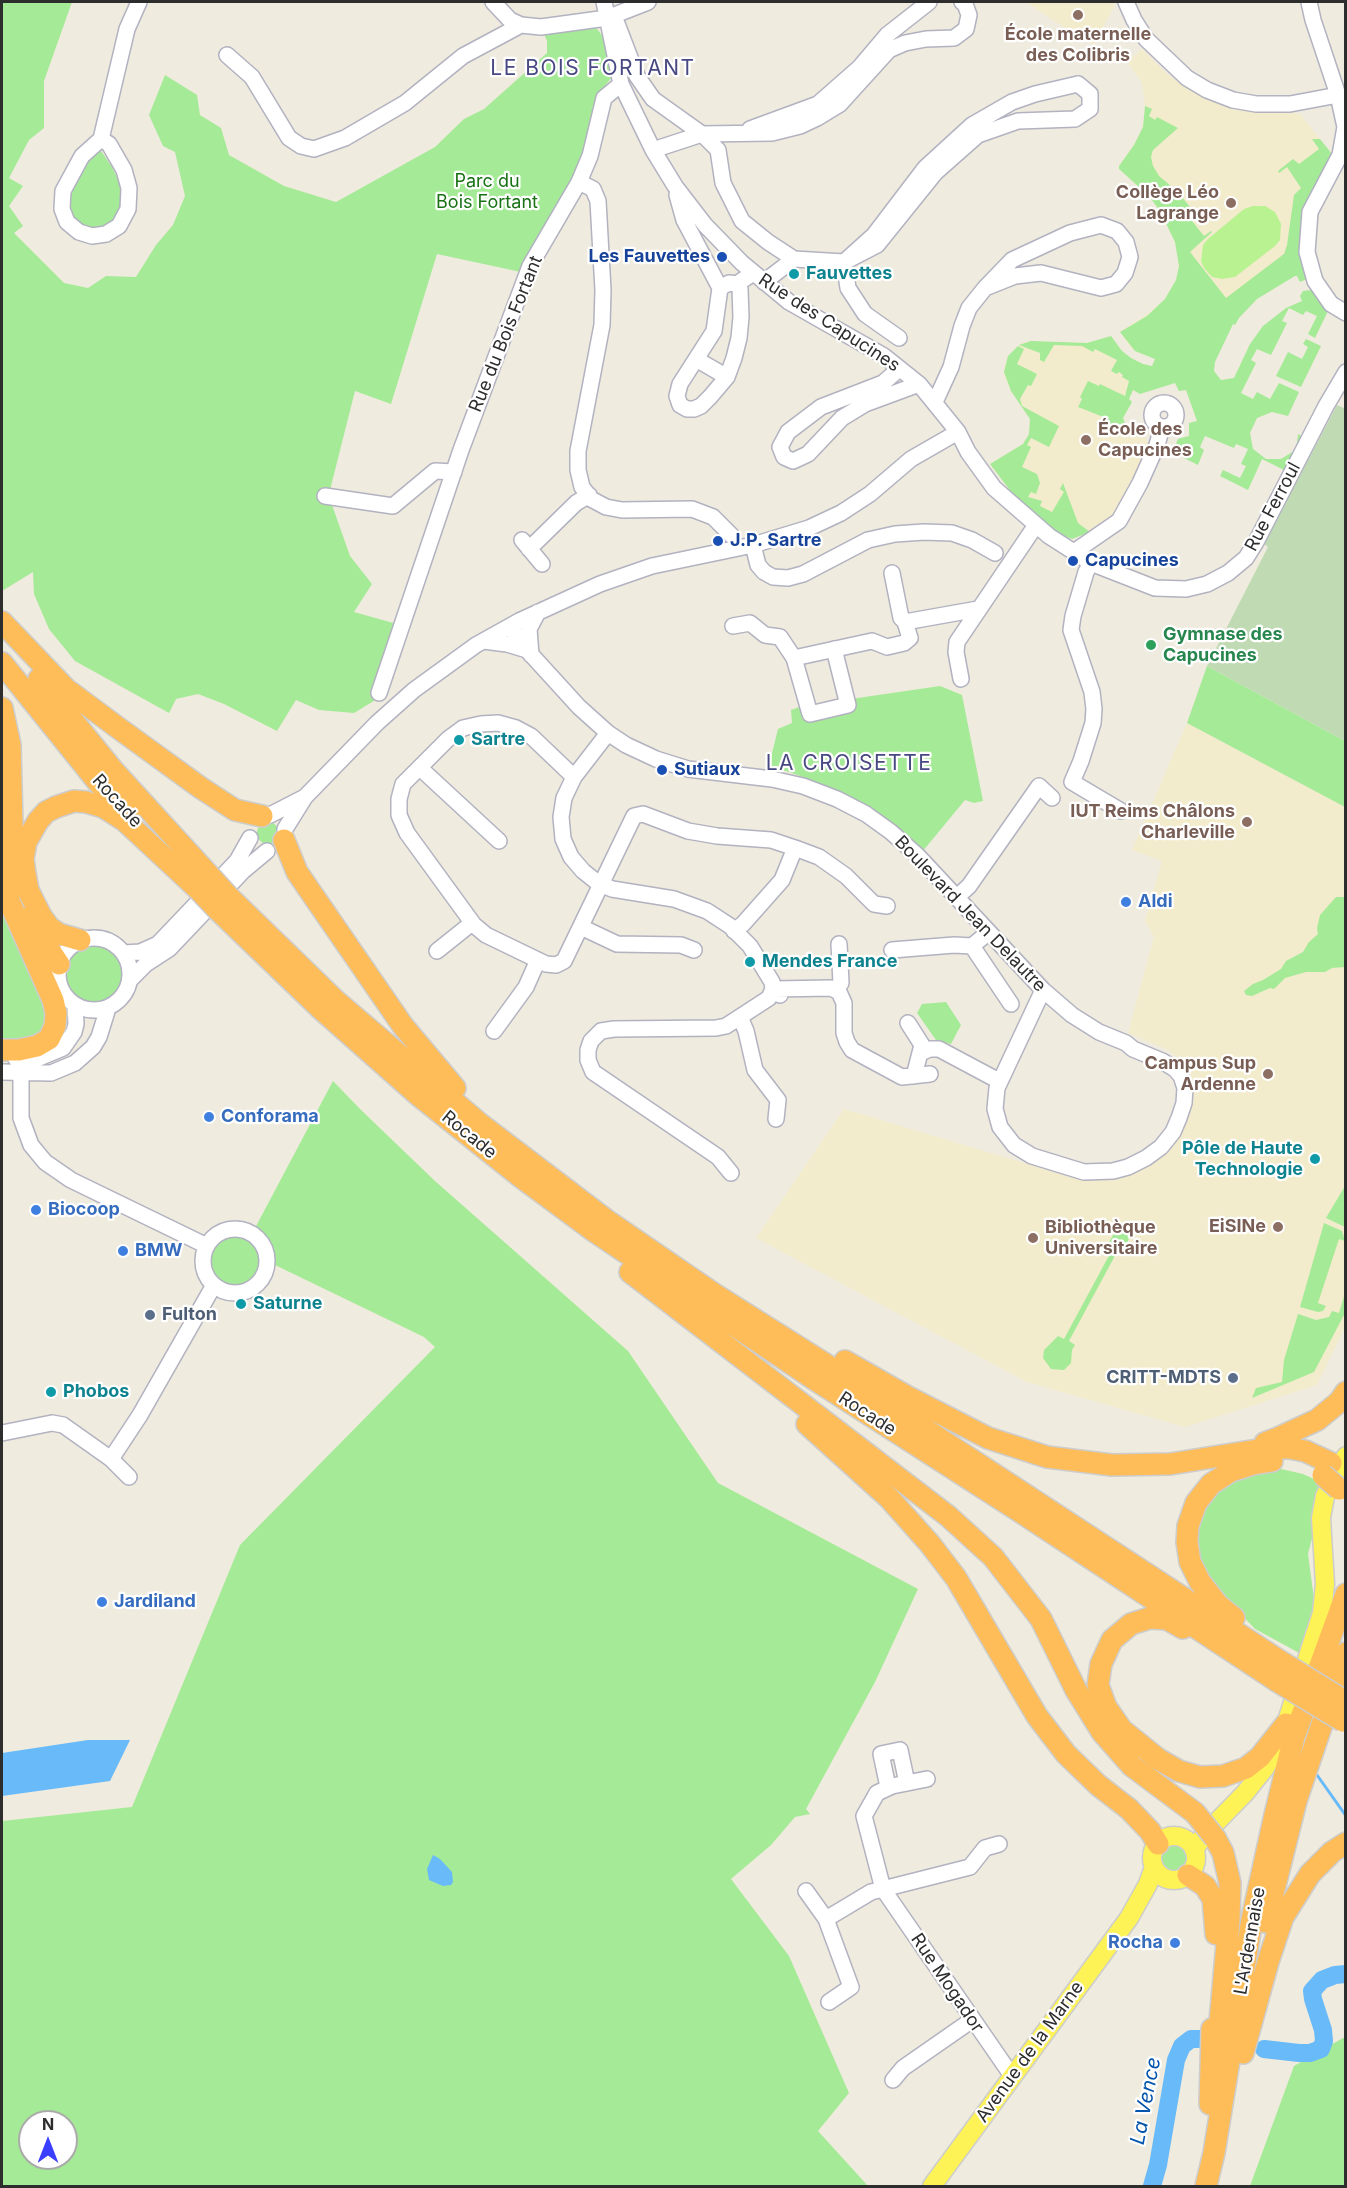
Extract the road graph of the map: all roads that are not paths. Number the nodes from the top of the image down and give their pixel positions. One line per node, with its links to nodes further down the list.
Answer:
1 (139, 2): 19 (street)
2 (493, 2): 10 (street)
3 (604, 2): 9 (street)
4 (648, 2): 9 (street)
5 (929, 2): 11 (street)
6 (962, 2): 11 (street)
7 (1126, 2): 14 (street)
8 (1309, 2): 14 (street)
9 (610, 17): 10 (street); 13 (street); 18 (street)
10 (521, 25): 12 (street)
11 (885, 46): 18 (street)
12 (226, 55)
13 (621, 84): 20 (street, Rue des Capucines); 21 (street, Rue du Bois Fortant)
14 (1338, 95): 33 (street)
15 (989, 114): 16 (street); 16 (street); 17 (street)
16 (999, 127): 17 (street)
17 (975, 130): 25 (street)
18 (702, 134): 20 (street); 24 (street)
19 (101, 139): 19 (street)
20 (653, 150): 22 (street, Rue des Capucines)
21 (579, 182): 43 (street, Rue du Bois Fortant); 45 (street)
22 (675, 186): 27 (street, Rue des Capucines); 29 (street)
23 (1037, 248): 26 (street); 26 (street); 30 (street)
24 (794, 259): 25 (street); 27 (street)
25 (844, 262): 34 (street)
26 (1041, 273): 30 (street)
27 (758, 278): 28 (street); 36 (street, Rue des Capucines)
28 (737, 284): 29 (street); 32 (street)
29 (720, 288): 31 (street)
30 (985, 288): 40 (street)
31 (719, 305): 32 (street); 35 (street)
32 (740, 308): 38 (street)
33 (1346, 313)
34 (899, 338)
35 (696, 359): 38 (street); 38 (street)
36 (900, 369): 39 (street, Rue des Capucines); 39 (street)
37 (1346, 372): 51 (street, Rue Ferroul)
38 (727, 376)
39 (919, 384): 40 (street, Rue des Capucines)
40 (935, 402): 42 (street, Rue des Capucines)
41 (1162, 427): 49 (street)
42 (958, 432): 46 (street, Rue des Capucines); 48 (street)
43 (454, 472): 44 (street); 67 (street, Rue du Bois Fortant)
44 (325, 495)
45 (589, 495): 47 (street); 52 (street)
46 (1036, 525): 49 (street, Rue des Capucines); 54 (street)
47 (732, 536)
48 (753, 545): 50 (street); 55 (street)
49 (1074, 552): 51 (street, Rue des Capucines)
50 (995, 553)
51 (1091, 563): 74 (street)
52 (542, 564)
53 (892, 573): 57 (street)
54 (978, 609): 57 (street); 66 (street)
55 (538, 612): 58 (street); 63 (street)
56 (2, 622): 75 (highway)
57 (905, 622): 62 (street)
58 (510, 626): 61 (street); 63 (street, Boulevard Jean Delautre)
59 (733, 626): 64 (street)
60 (2, 630): 81 (highway)
61 (484, 641): 63 (street); 72 (street)
62 (834, 649): 64 (street); 64 (street)
63 (529, 652): 69 (street, Boulevard Jean Delautre)
64 (794, 658)
65 (2, 663): 81 (highway, Rocade)
66 (961, 679)
67 (379, 693)
68 (2, 708): 76 (highway)
69 (608, 733): 71 (street); 83 (street, Boulevard Jean Delautre)
70 (420, 768): 71 (street); 79 (street); 86 (street)
71 (574, 777): 82 (street)
72 (305, 797): 75 (street); 78 (street)
73 (1052, 798): 83 (street)
74 (1121, 811)
75 (266, 815): 77 (street); 78 (street)
76 (12, 833): 98 (highway); 109 (highway)
77 (250, 838): 78 (street); 96 (street)
78 (279, 840): 99 (street); 116 (highway)
79 (499, 841)
80 (795, 848): 82 (street); 85 (street); 88 (street)
81 (203, 882): 84 (highway, bridge); 90 (highway)
82 (602, 885): 87 (street); 88 (street)
83 (957, 897): 89 (street, Boulevard Jean Delautre)
84 (224, 904): 116 (highway); 118 (highway, Rocade)
85 (887, 906)
86 (472, 923): 95 (street); 97 (street)
87 (581, 927): 93 (street); 97 (street)
88 (734, 931): 102 (street)
89 (989, 932): 92 (street); 101 (street, Boulevard Jean Delautre)
90 (80, 940): 96 (street); 98 (street)
91 (839, 944): 100 (street)
92 (972, 946): 94 (street); 104 (street)
93 (694, 950)
94 (892, 950)
95 (436, 951)
96 (124, 953): 99 (street)
97 (538, 960): 108 (street)
98 (59, 964): 103 (street)
99 (130, 980): 105 (street)
100 (835, 990): 102 (street); 110 (street)
101 (1043, 990): 114 (street); 114 (street, Boulevard Jean Delautre)
102 (778, 993): 106 (street)
103 (75, 1005): 105 (street); 112 (street)
104 (1011, 1005)
105 (108, 1008): 112 (street)
106 (740, 1017): 115 (street); 117 (street)
107 (908, 1023): 110 (street)
108 (494, 1031)
109 (2, 1050)
110 (920, 1053): 114 (street)
111 (2, 1060): 112 (street)
112 (23, 1066): 113 (street); 119 (street)
113 (2, 1072)
114 (999, 1081)
115 (776, 1119)
116 (510, 1148): 122 (highway)
117 (731, 1173)
118 (521, 1177): 120 (highway); 131 (highway, Rocade)
119 (207, 1246): 121 (street); 121 (street)
120 (627, 1269): 143 (highway); 155 (highway, bridge)
121 (214, 1285): 126 (street)
122 (714, 1294): 125 (highway); 133 (highway)
123 (1346, 1392): 125 (highway)
124 (2, 1433): 126 (street)
125 (1224, 1455): 127 (highway)
126 (111, 1459): 128 (street)
127 (1338, 1476): 133 (highway); 135 (main road)
128 (129, 1477)
129 (1346, 1594): 157 (highway, L'Ardennaise)
130 (1346, 1628): 149 (highway)
131 (1234, 1652): 133 (highway); 135 (highway)
132 (1346, 1653): 149 (highway)
133 (1280, 1672): 134 (highway, bridge)
134 (1345, 1715)
135 (1286, 1724): 139 (main road)
136 (927, 1779): 137 (street)
137 (907, 1783): 138 (street); 138 (street)
138 (888, 1787): 146 (street, Rue Mogador)
139 (1236, 1802): 140 (main road); 144 (main road)
140 (1181, 1838): 143 (main road); 144 (main road)
141 (1346, 1843): 152 (highway, L'Ardennaise)
142 (999, 1844): 146 (street)
143 (1158, 1844): 145 (main road)
144 (1194, 1851): 145 (main road)
145 (1166, 1882): 153 (main road, Avenue de la Marne); 155 (highway)
146 (883, 1889): 148 (street); 151 (street, Rue Mogador)
147 (806, 1891): 148 (street)
148 (826, 1919): 150 (street)
149 (1259, 1952): 152 (highway)
150 (829, 2002)
151 (972, 2020): 153 (street, Rue Mogador); 154 (street)
152 (1245, 2041): 158 (highway, L'Ardennaise)
153 (1012, 2076): 156 (main road, Avenue de la Marne)
154 (893, 2080)
155 (1210, 2104): 157 (highway)
156 (932, 2187)
157 (1206, 2187)
158 (1220, 2187)

